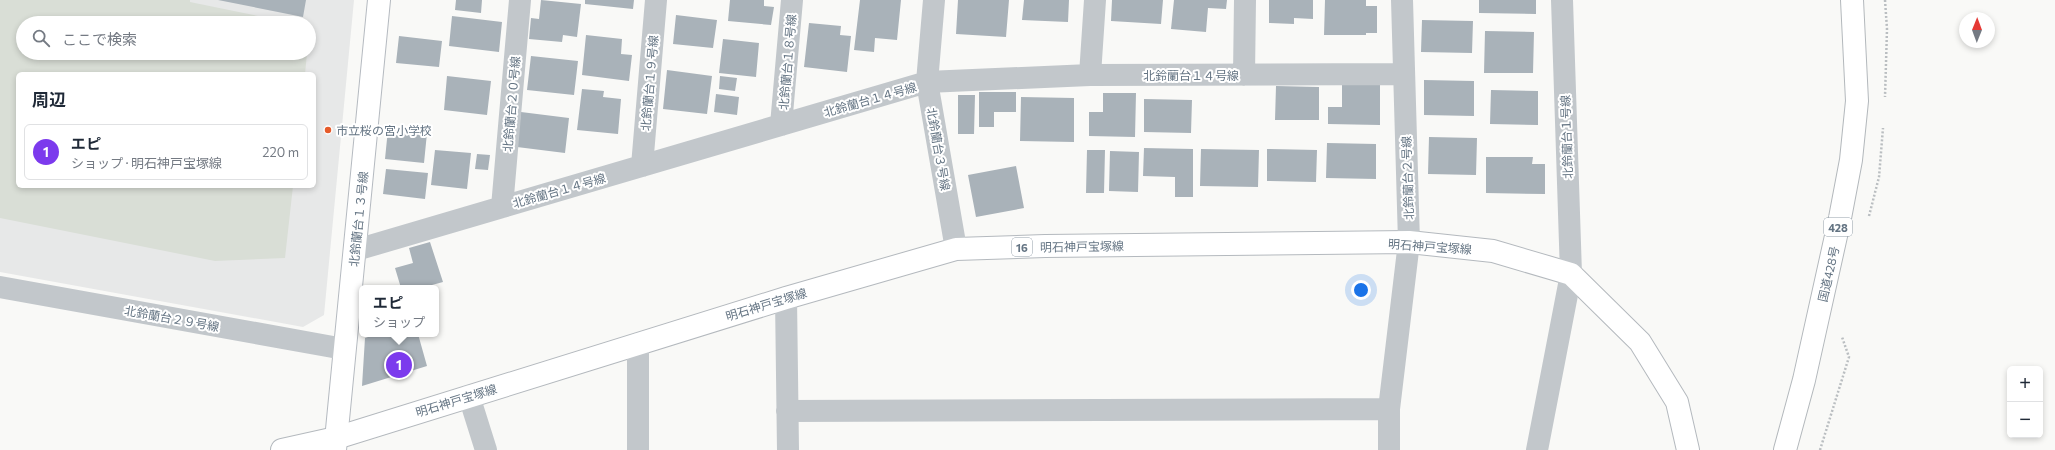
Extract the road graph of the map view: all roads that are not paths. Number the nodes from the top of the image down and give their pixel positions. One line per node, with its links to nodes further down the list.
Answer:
1 (379, 0): 20 (main road, 北鈴蘭台１３号線)
2 (520, 0): 17 (street, 北鈴蘭台２０号線)
3 (656, 0): 16 (street, 北鈴蘭台１９号線)
4 (792, 0): 15 (street, 北鈴蘭台１８号線)
5 (934, 0): 14 (street, 北鈴蘭台３号線)
6 (1095, 0): 12 (street)
7 (1245, 0): 13 (street)
8 (1402, 0): 11 (street, 北鈴蘭台２号線)
9 (1562, 0): 21 (street, 北鈴蘭台１号線)
10 (1852, 0): 37 (main road, 国道428号 / 428)
11 (1403, 74): 13 (street, 北鈴蘭台１４号線); 18 (street, 北鈴蘭台２号線)
12 (1090, 75): 13 (street, 北鈴蘭台１４号線); 14 (street, 北鈴蘭台１４号線)
13 (1244, 75)
14 (927, 82): 15 (street, 北鈴蘭台１４号線); 19 (street, 北鈴蘭台３号線)
15 (781, 125): 16 (street, 北鈴蘭台１４号線)
16 (642, 166): 17 (street, 北鈴蘭台１４号線)
17 (502, 207): 20 (street, 北鈴蘭台１４号線)
18 (1409, 242): 19 (main road, 明石神戸宝塚線 / 16); 21 (main road, 明石神戸宝塚線 / 16); 27 (street, 北鈴蘭台２号線)
19 (956, 249): 23 (main road, 明石神戸宝塚線 / 16)
20 (356, 250): 25 (main road, 北鈴蘭台１３号線)
21 (1571, 274): 35 (street, 北鈴蘭台１号線); 36 (main road, 明石神戸宝塚線 / 16)
22 (0, 287): 25 (street, 北鈴蘭台２９号線)
23 (786, 298): 24 (main road, 明石神戸宝塚線 / 16); 28 (street)
24 (638, 344): 26 (main road, 明石神戸宝塚線 / 16); 32 (street)
25 (344, 349): 29 (main road, 北鈴蘭台１３号線)
26 (469, 396): 29 (main road, 明石神戸宝塚線 / 16); 31 (street)
27 (1389, 409): 28 (street); 34 (street, 北鈴蘭台２号線)
28 (787, 411): 33 (street)
29 (336, 444): 30 (main road, 明石神戸宝塚線 / 16)
30 (282, 450)
31 (486, 450)
32 (638, 450)
33 (788, 450)
34 (1389, 450)
35 (1537, 450)
36 (1688, 450)
37 (1785, 450)

